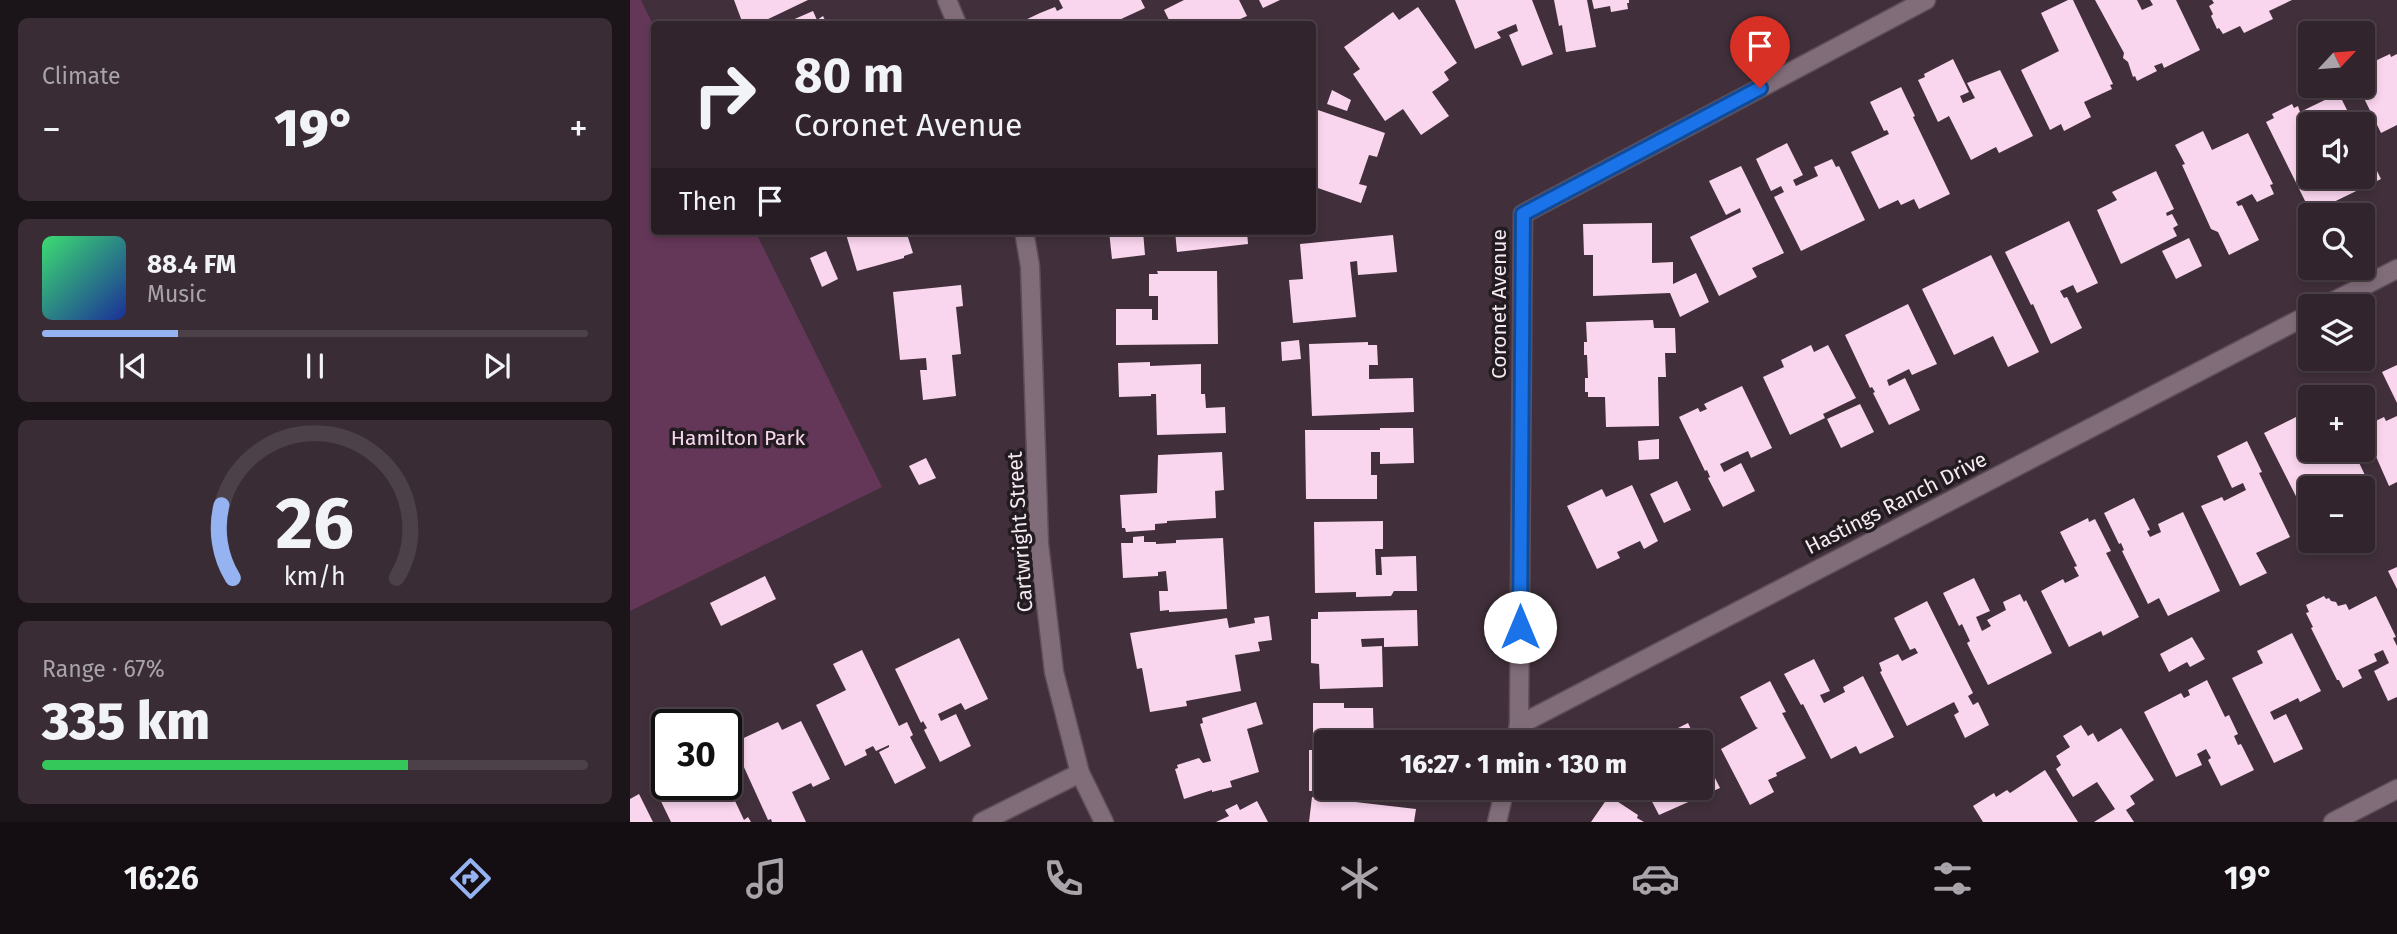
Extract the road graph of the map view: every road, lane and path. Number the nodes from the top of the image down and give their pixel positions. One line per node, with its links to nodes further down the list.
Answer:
1 (947, 0): 3 (street)
2 (1926, 0): 8 (street, Coronet Avenue)
3 (956, 21)
4 (1025, 235): 10 (street, Cartwright Street)
5 (2397, 269): 6 (street)
6 (2348, 294)
7 (2298, 320): 9 (street, Hastings Ranch Drive)
8 (1517, 730)
9 (1525, 730)
10 (1080, 773): 13 (street); 14 (street, Cartwright Street)
11 (2397, 789): 16 (street)
12 (1502, 800): 15 (street)
13 (982, 822)
14 (1104, 822)
15 (1497, 822)
16 (2333, 822)

